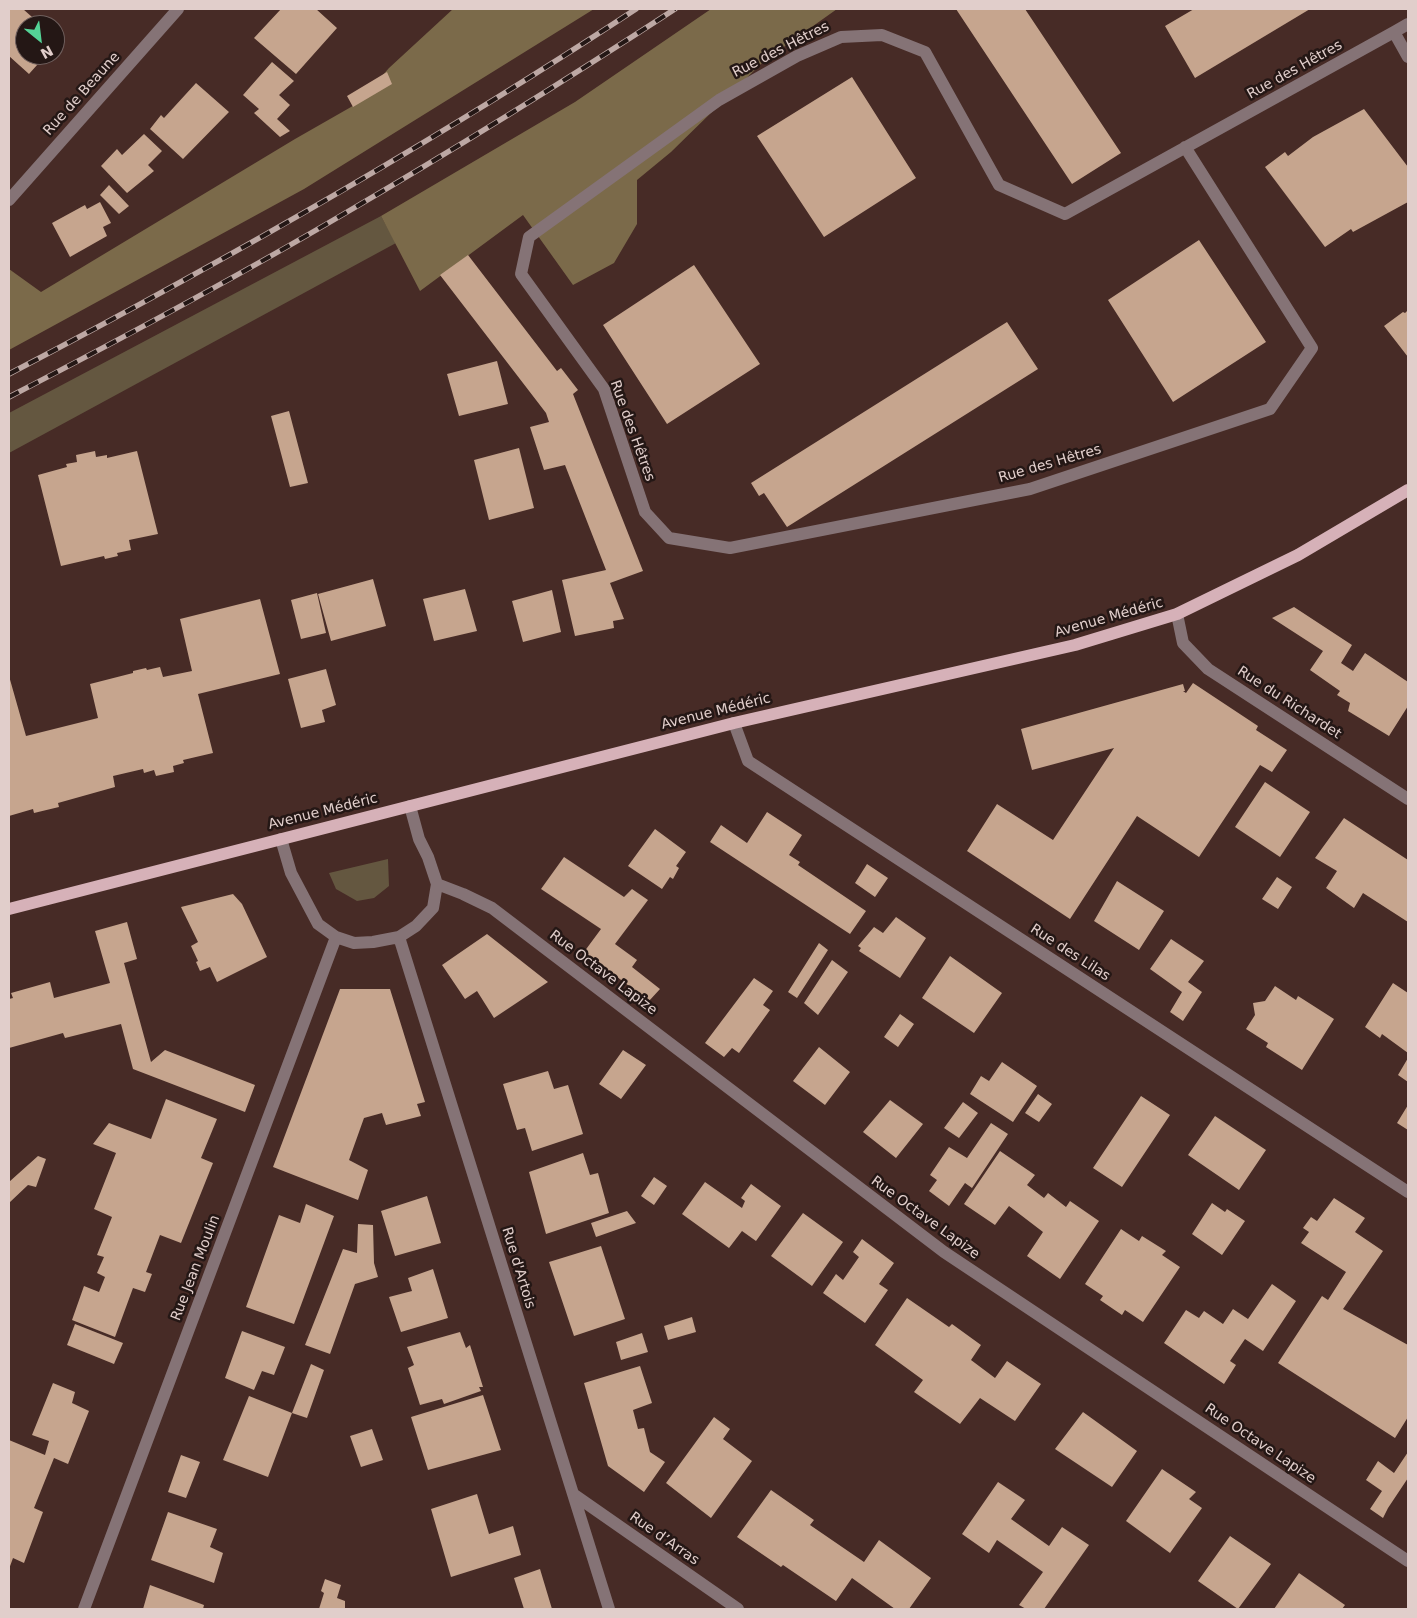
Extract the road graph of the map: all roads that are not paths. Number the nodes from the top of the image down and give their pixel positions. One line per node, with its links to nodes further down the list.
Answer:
1 (178, 9): 6 (street, Rue de Beaune)
2 (1408, 24): 3 (street, Rue des Hêtres)
3 (1394, 32): 4 (street); 5 (street, Rue des Hêtres)
4 (1408, 57)
5 (1185, 148): 5 (street, Rue des Hêtres)
6 (9, 200)
7 (1408, 490): 8 (main road, Avenue Médéric)
8 (1177, 614): 9 (main road, Avenue Médéric); 10 (street, Rue du Richardet)
9 (734, 723): 11 (main road, Avenue Médéric); 17 (street, Rue des Lilas)
10 (1408, 799)
11 (410, 806): 12 (main road, Avenue Médéric); 13 (street)
12 (281, 839): 14 (main road, Avenue Médéric); 15 (street)
13 (437, 884): 16 (street); 19 (street, Rue Octave Lapize)
14 (9, 909)
15 (336, 937): 16 (street); 20 (street, Rue Jean Moulin)
16 (399, 937): 18 (street, Rue d'Artois)
17 (1408, 1192)
18 (573, 1494): 21 (street, Rue d'Artois); 22 (street, Rue d’Arras)
19 (1408, 1561)
20 (84, 1609)
21 (609, 1609)
22 (738, 1609)

